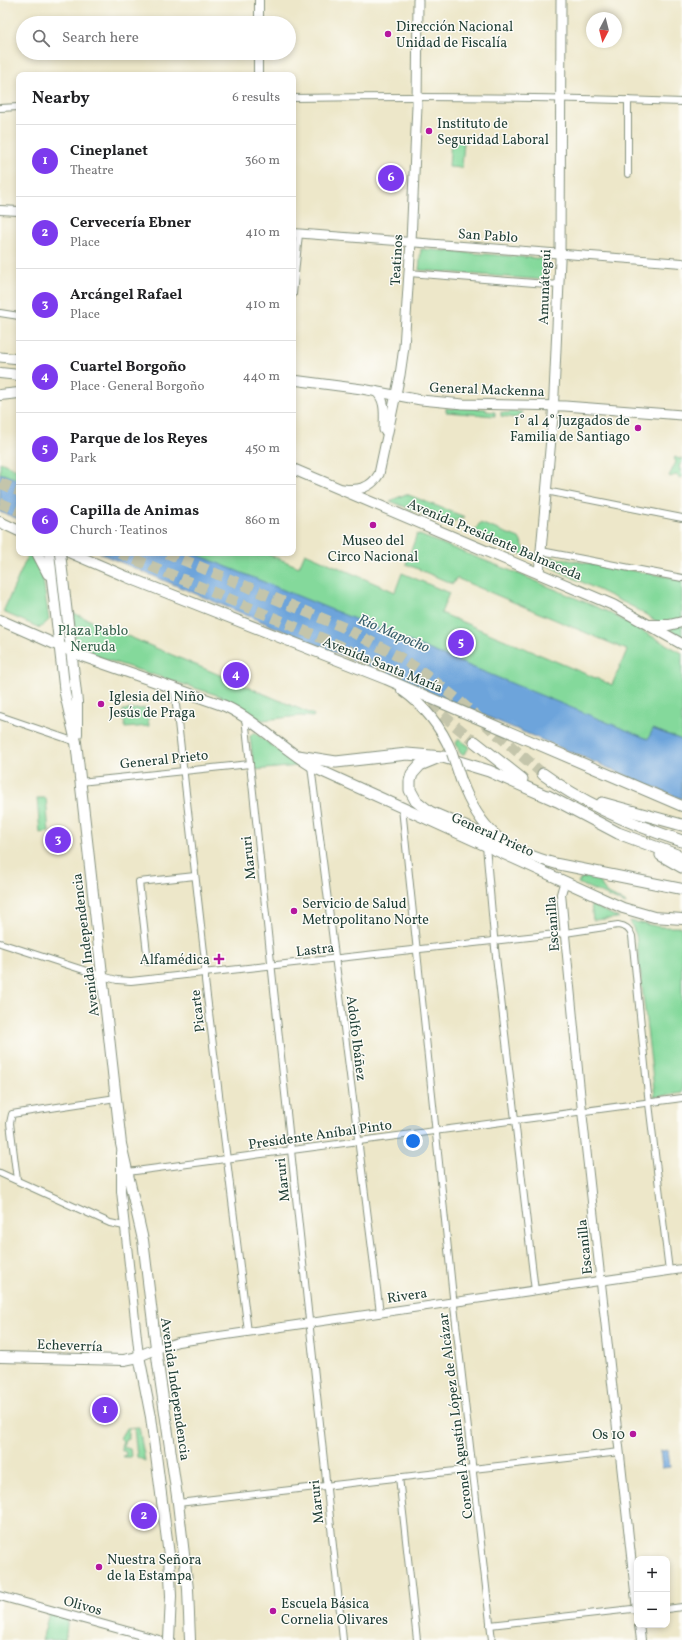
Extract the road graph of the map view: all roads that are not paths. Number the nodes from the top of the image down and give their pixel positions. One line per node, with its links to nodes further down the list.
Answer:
1 (259, 0): 4 (street)
2 (418, 0): 7 (main road, Teatinos)
3 (561, 0): 9 (main road, Amunátegui)
4 (259, 16)
5 (258, 60): 6 (street)
6 (258, 72)
7 (417, 96): 8 (street); 9 (street); 18 (main road, Teatinos)
8 (296, 98)
9 (559, 98): 10 (street); 19 (main road, Amunátegui)
10 (628, 100): 11 (street); 14 (street)
11 (682, 102)
12 (16, 107): 13 (street)
13 (0, 108)
14 (628, 174)
15 (0, 210): 16 (street)
16 (16, 212)
17 (296, 234): 18 (street, San Pablo)
18 (411, 242): 19 (street, San Pablo); 21 (main road, Teatinos)
19 (560, 254): 20 (street, San Pablo); 22 (main road, Amunátegui)
20 (682, 263)
21 (409, 273): 22 (street); 33 (main road, Teatinos)
22 (559, 285): 34 (main road, Amunátegui)
23 (0, 313): 24 (street)
24 (16, 316)
25 (0, 357): 26 (main road)
26 (16, 359)
27 (0, 373): 28 (main road)
28 (16, 375)
29 (296, 380): 30 (main road, General Mackenna)
30 (375, 391): 33 (main road, General Mackenna); 36 (main road)
31 (16, 393): 32 (main road)
32 (0, 395)
33 (395, 395): 34 (main road, General Mackenna); 36 (main road, Teatinos)
34 (553, 405): 35 (main road, General Mackenna); 39 (main road, Amunátegui)
35 (682, 416)
36 (385, 441): 38 (main road, Teatinos)
37 (296, 470): 38 (main road, Avenida Presidente Balmaceda)
38 (340, 489): 48 (main road, Avenida Presidente Balmaceda)
39 (546, 491): 40 (street); 43 (main road, Amunátegui)
40 (682, 518)
41 (0, 522): 42 (main road)
42 (16, 530)
43 (541, 551): 48 (main road, Amunátegui); 49 (street)
44 (38, 556): 50 (main road)
45 (49, 556): 50 (main road, Avenida Independencia)
46 (60, 556): 56 (main road, Avenida Independencia)
47 (78, 556): 57 (main road, Avenida Santa María)
48 (539, 573): 53 (main road, Avenida Presidente Balmaceda)
49 (682, 578)
50 (52, 584): 55 (main road, Avenida Independencia)
51 (0, 620): 55 (main road, General Prieto)
52 (682, 622): 53 (main road)
53 (648, 624): 54 (main road, Avenida Presidente Balmaceda)
54 (682, 644)
55 (58, 646): 56 (main road, General Prieto); 61 (main road, Avenida Independencia)
56 (71, 651): 58 (main road, General Prieto); 61 (main road, Avenida Independencia)
57 (386, 679): 63 (main road, General Prieto); 72 (main road, Avenida Santa María)
58 (174, 687): 60 (main road, General Prieto); 67 (street, Picarte)
59 (0, 716): 61 (street)
60 (245, 717): 64 (main road, General Prieto); 65 (street, Maruri)
61 (76, 742): 69 (main road, Avenida Independencia)
62 (475, 742): 71 (highway)
63 (447, 755): 64 (highway); 71 (highway); 78 (main road, General Prieto, bridge); 78 (highway)
64 (298, 756): 66 (main road, General Prieto)
65 (250, 764): 67 (street, General Prieto); 92 (street, Maruri)
66 (311, 766): 73 (main road, General Prieto); 90 (street, Adolfo Ibáñez)
67 (183, 772): 69 (street, General Prieto); 82 (street, Picarte)
68 (543, 774): 70 (highway)
69 (80, 782): 94 (main road, Avenida Independencia)
70 (570, 792): 74 (highway); 76 (highway)
71 (555, 800): 75 (highway)
72 (682, 806)
73 (402, 808): 77 (main road, General Prieto); 89 (street, Coronel Agustín López de Alcázar)
74 (682, 825)
75 (637, 840): 79 (highway); 80 (highway)
76 (682, 841)
77 (486, 846): 83 (main road, General Prieto); 87 (street)
78 (512, 847): 81 (main road, General Prieto)
79 (682, 857)
80 (682, 867)
81 (579, 868): 83 (main road); 84 (main road, General Prieto)
82 (195, 876): 91 (street); 93 (street, Picarte)
83 (566, 882): 85 (main road, General Prieto); 86 (street, Escanilla)
84 (682, 889)
85 (682, 919)
86 (565, 933): 87 (street, Lastra); 97 (street, Lastra); 98 (street, Escanilla)
87 (495, 941): 89 (street, Lastra); 99 (street)
88 (0, 943): 94 (street, Lastra)
89 (417, 949): 90 (street, Lastra); 100 (street, Coronel Agustín López de Alcázar)
90 (335, 958): 92 (street, Lastra); 101 (street, Adolfo Ibáñez)
91 (148, 962)
92 (271, 966): 93 (street, Lastra); 103 (street, Maruri)
93 (205, 973): 94 (street, Lastra); 104 (street, Picarte)
94 (102, 976): 95 (main road, Avenida Independencia)
95 (116, 1098): 102 (main road, Avenida Independencia); 107 (street)
96 (682, 1098): 97 (street, Presidente Aníbal Pinto)
97 (649, 1102): 98 (street, Presidente Aníbal Pinto); 110 (street)
98 (582, 1112): 99 (street, Presidente Aníbal Pinto); 111 (street, Escanilla)
99 (514, 1120): 100 (street, Presidente Aníbal Pinto); 112 (street)
100 (436, 1131): 101 (street, Presidente Aníbal Pinto); 113 (street, Coronel Agustín López de Alcázar)
101 (358, 1141): 103 (street, Presidente Aníbal Pinto); 114 (street, Adolfo Ibáñez)
102 (121, 1144): 105 (main road, Avenida Independencia); 108 (street, Avenida Independencia)
103 (291, 1150): 104 (street, Presidente Aníbal Pinto); 115 (street, Maruri)
104 (226, 1159): 105 (street, Presidente Aníbal Pinto); 116 (street, Picarte)
105 (128, 1172): 117 (main road, Avenida Independencia)
106 (0, 1173): 107 (street)
107 (17, 1180): 108 (street)
108 (124, 1226): 118 (street, Avenida Independencia)
109 (682, 1269): 110 (street, Rivera)
110 (669, 1271): 111 (street, Rivera)
111 (601, 1281): 112 (street, Rivera); 120 (street, Escanilla)
112 (535, 1291): 113 (street, Rivera)
113 (454, 1302): 114 (street, Rivera); 121 (street, Coronel Agustín López de Alcázar)
114 (380, 1313): 115 (street, Rivera)
115 (309, 1324): 116 (street, Rivera); 123 (street, Maruri)
116 (248, 1332): 117 (street, Rivera)
117 (156, 1349): 118 (main road, Rivera); 124 (main road, Avenida Independencia)
118 (139, 1356): 119 (main road, Echeverría); 133 (main road, Avenida Independencia)
119 (0, 1357)
120 (620, 1452): 121 (street); 125 (street, Escanilla)
121 (474, 1469): 122 (street); 130 (street, Coronel Agustín López de Alcázar)
122 (399, 1477): 123 (street); 136 (street)
123 (326, 1486): 124 (street); 135 (street, Maruri)
124 (178, 1504): 134 (main road, Avenida Independencia)
125 (635, 1592)
126 (0, 1596): 132 (street, Olivos)
127 (682, 1607): 128 (street)
128 (670, 1609)
129 (634, 1610): 130 (street)
130 (490, 1625): 137 (street, Coronel Agustín López de Alcázar)
131 (639, 1628): 138 (street)
132 (159, 1640)
133 (169, 1640)
134 (190, 1640)
135 (343, 1640)
136 (417, 1640)
137 (492, 1640)
138 (641, 1640)

